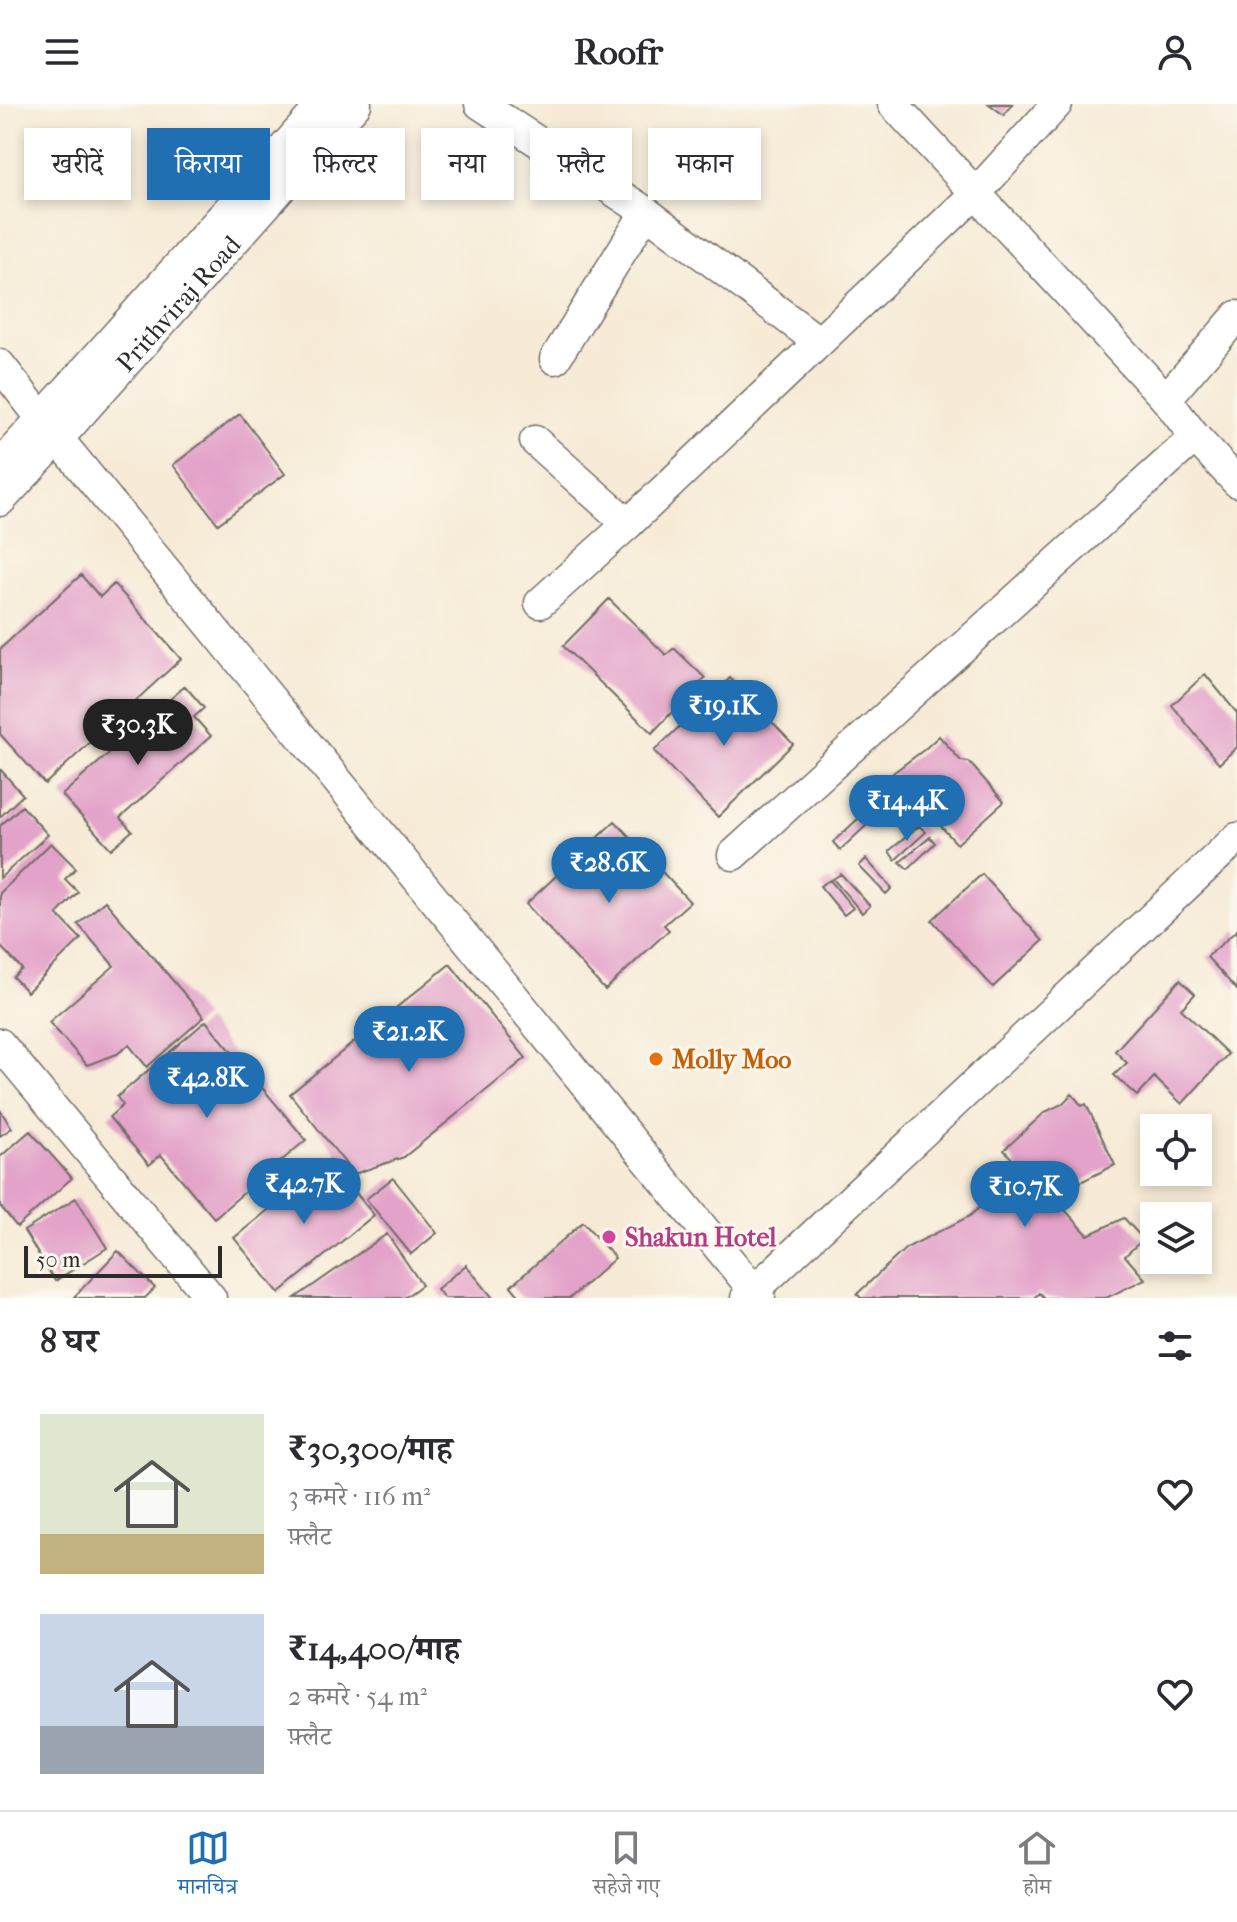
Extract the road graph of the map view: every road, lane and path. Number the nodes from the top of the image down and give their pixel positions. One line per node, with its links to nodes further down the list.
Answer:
1 (323, 104): 13 (street, Prithviraj Road)
2 (356, 104): 13 (street, Prithviraj Road)
3 (480, 104): 7 (street)
4 (893, 104): 6 (street)
5 (1057, 104): 6 (street)
6 (976, 193): 9 (street); 12 (street)
7 (646, 212): 9 (street); 10 (street)
8 (1237, 316): 12 (street)
9 (819, 342): 19 (street)
10 (555, 359)
11 (0, 365): 13 (street)
12 (1166, 399): 14 (street)
13 (50, 429): 16 (street, Prithviraj Road); 18 (street, Prithviraj Road); 24 (street)
14 (1195, 437): 17 (street); 22 (street)
15 (535, 441): 19 (street)
16 (0, 465)
17 (1237, 482)
18 (0, 501)
19 (628, 524): 20 (street)
20 (540, 603)
21 (1237, 838): 24 (street)
22 (733, 855)
23 (0, 1044): 25 (street)
24 (753, 1295)
25 (211, 1298)

